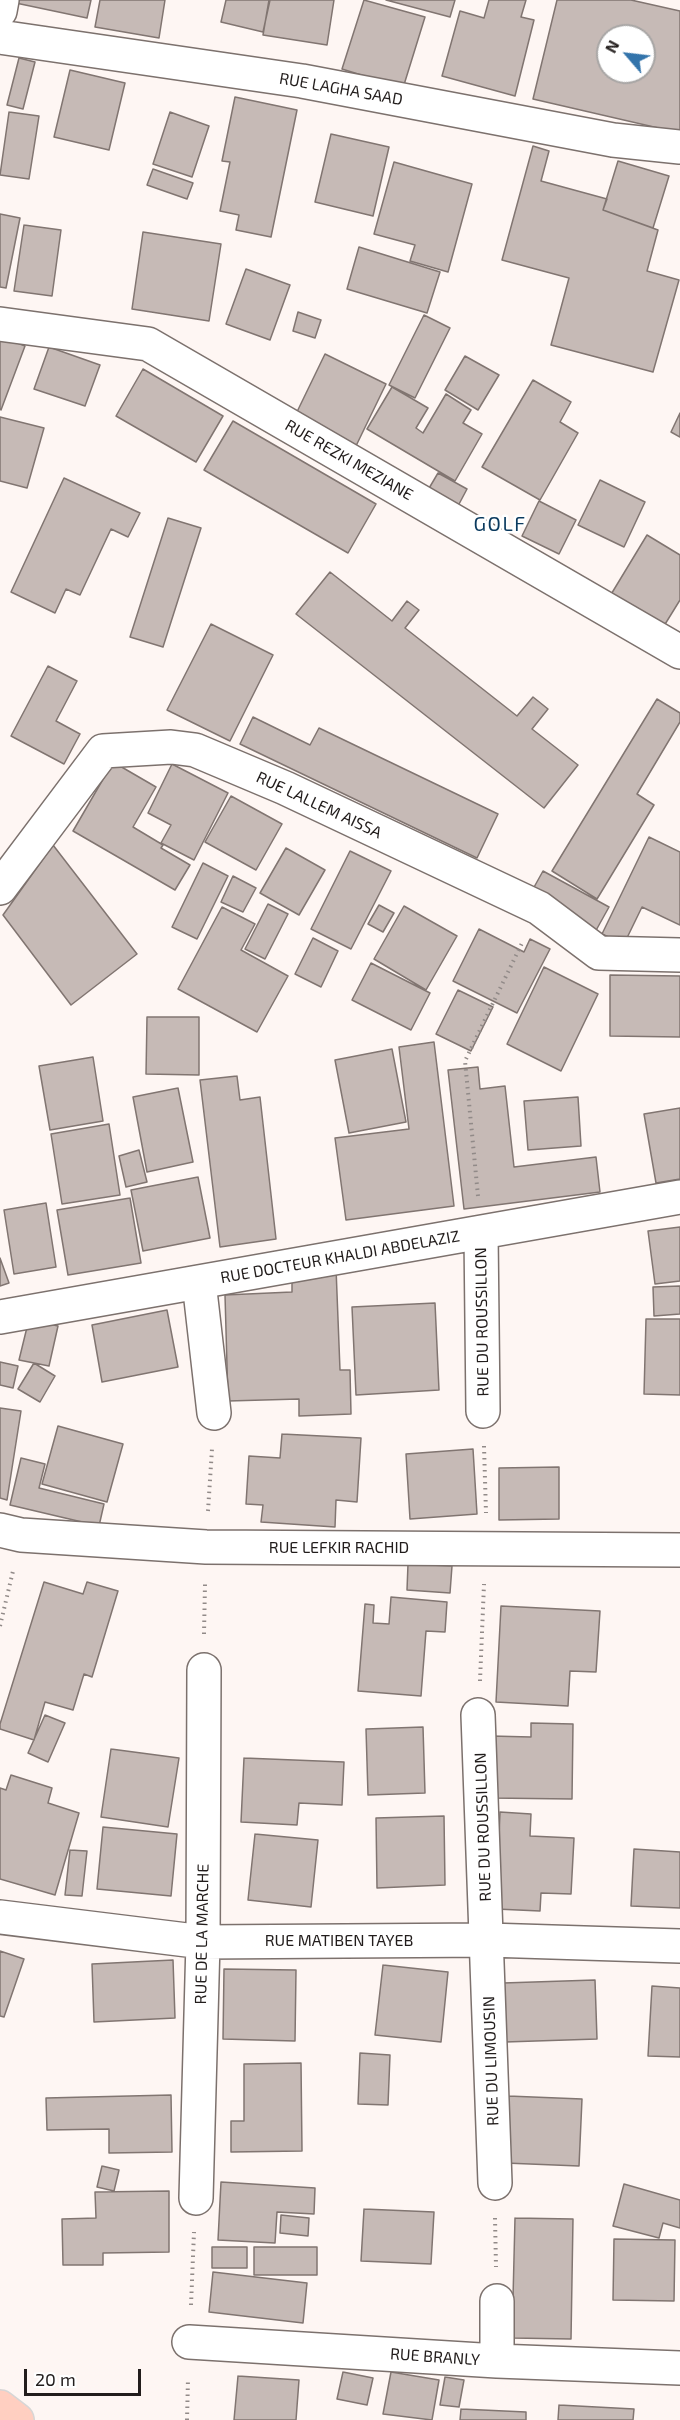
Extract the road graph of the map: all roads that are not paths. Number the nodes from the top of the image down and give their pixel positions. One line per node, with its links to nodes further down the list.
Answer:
1 (2, 0): 2 (street)
2 (0, 11)
3 (0, 37): 4 (street, RUE LAGHA SAAD)
4 (680, 147)
5 (0, 324): 6 (street, RUE REZKI MEZIANE)
6 (680, 652)
7 (0, 888): 8 (street, RUE LALLEM AISSA)
8 (680, 956)
9 (680, 1197): 10 (street, RUE DOCTEUR KHALDI ABDELAZIZ)
10 (481, 1233): 11 (street, RUE DOCTEUR KHALDI ABDELAZIZ); 13 (street, RUE DU ROUSSILLON)
11 (199, 1282): 12 (street, RUE DOCTEUR KHALDI ABDELAZIZ); 14 (street)
12 (0, 1317)
13 (483, 1411)
14 (214, 1413)
15 (10, 1533): 16 (street, RUE LEFKIR RACHID)
16 (680, 1550)
17 (204, 1670): 21 (street, RUE DE LA MARCHE)
18 (478, 1715): 20 (street, RUE DU ROUSSILLON)
19 (0, 1917): 21 (street, RUE MATIBEN TAYEB)
20 (488, 1940): 21 (street, RUE MATIBEN TAYEB); 22 (street, RUE MATIBEN TAYEB); 23 (street, RUE DU LIMOUSIN)
21 (203, 1942): 24 (street, RUE DE LA MARCHE)
22 (680, 1946)
23 (495, 2183)
24 (196, 2198)
25 (497, 2301): 27 (street)
26 (189, 2342): 27 (street, RUE BRANLY)
27 (497, 2361): 28 (street, RUE BRANLY)
28 (680, 2368)
29 (0, 2407): 30 (main road)
30 (17, 2420)

